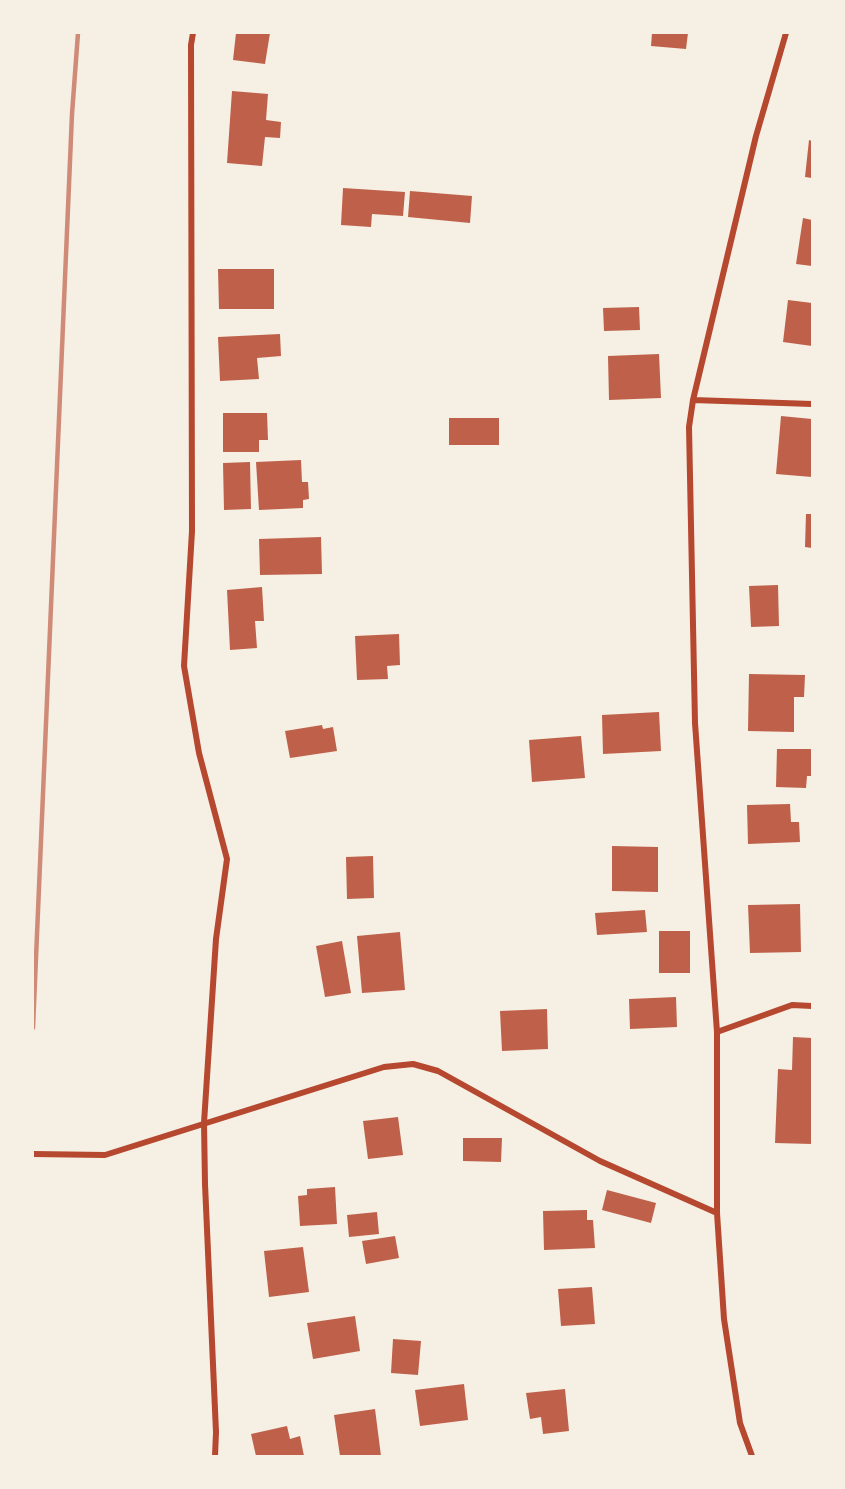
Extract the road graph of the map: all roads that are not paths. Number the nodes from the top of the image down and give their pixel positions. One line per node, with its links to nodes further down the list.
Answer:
1 (193, 33): 7 (street)
2 (786, 33): 3 (street)
3 (693, 400): 4 (street); 6 (street)
4 (812, 404)
5 (812, 1006): 6 (street)
6 (717, 1032): 9 (street)
7 (204, 1123): 8 (street); 9 (street); 10 (street)
8 (33, 1154)
9 (717, 1213): 11 (street)
10 (215, 1456)
11 (752, 1456)

